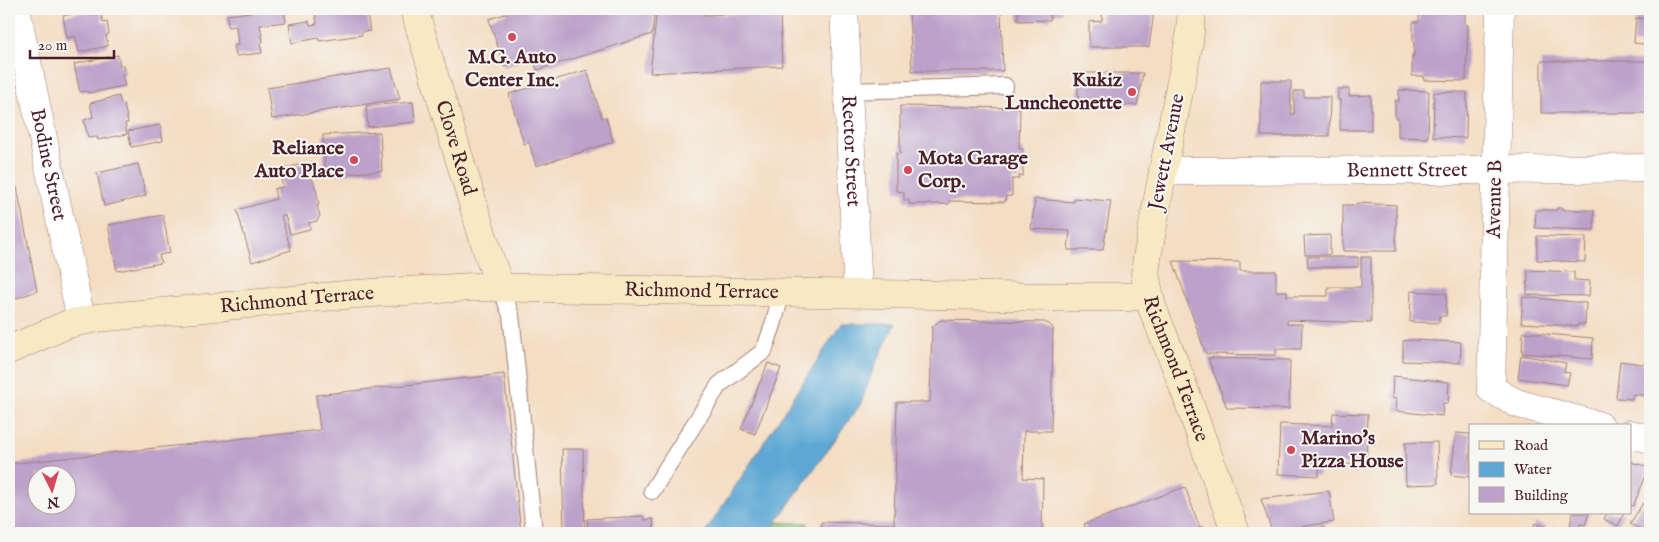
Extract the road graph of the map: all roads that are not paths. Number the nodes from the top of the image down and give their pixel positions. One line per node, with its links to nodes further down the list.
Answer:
1 (16, 9): 15 (street, Bodine Street)
2 (414, 9): 11 (main road, Clove Road)
3 (844, 9): 7 (street, Rector Street)
4 (1192, 9): 10 (main road, Jewett Avenue)
5 (1500, 9): 9 (street, Avenue B)
6 (1004, 86): 7 (lane)
7 (848, 91): 13 (street, Rector Street)
8 (1650, 168): 9 (street, Bennett Street)
9 (1496, 170): 10 (street, Bennett Street); 17 (street, Avenue B)
10 (1163, 171): 14 (main road, Jewett Avenue)
11 (500, 287): 12 (main road, Richmond Terrace); 15 (main road, Richmond Terrace); 21 (lane)
12 (782, 292): 13 (main road, Richmond Terrace); 20 (lane)
13 (858, 294): 14 (main road, Richmond Terrace)
14 (1148, 295): 22 (main road, Richmond Terrace)
15 (81, 320): 16 (main road, Richmond Terrace)
16 (9, 350)
17 (1593, 424)
18 (1632, 434): 19 (street)
19 (1650, 439)
20 (652, 491)
21 (534, 533)
22 (1236, 533)

